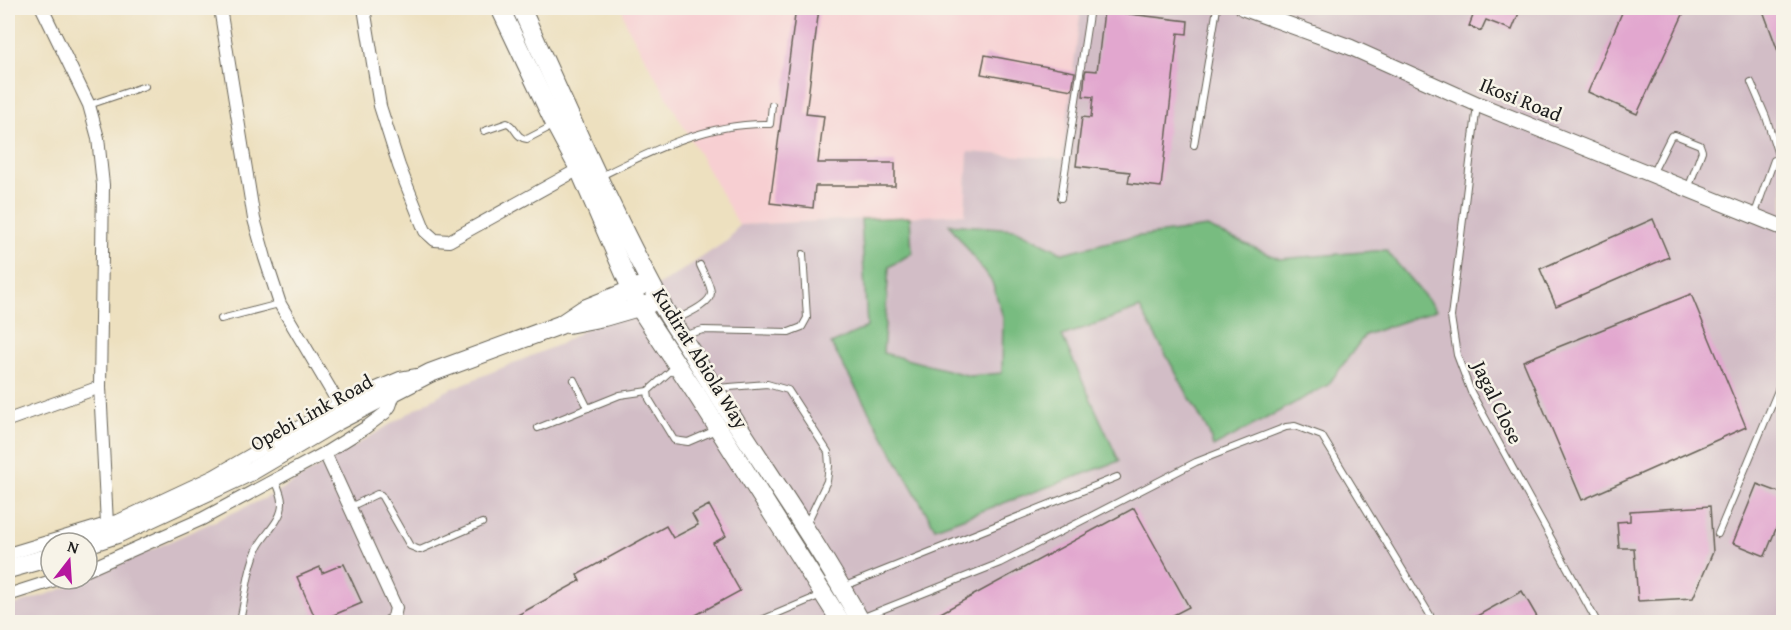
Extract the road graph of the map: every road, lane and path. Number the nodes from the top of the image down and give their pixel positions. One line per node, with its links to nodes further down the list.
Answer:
1 (42, 8): 12 (street)
2 (220, 8): 30 (street)
3 (364, 8): 18 (street)
4 (500, 8): 14 (main road, Kudirat Abiola Way)
5 (521, 8): 20 (main road, Kudirat Abiola Way)
6 (1090, 8): 22 (lane)
7 (1217, 8): 16 (lane)
8 (1243, 8): 11 (street, Ikosi Road)
9 (1751, 82): 17 (lane)
10 (145, 86): 12 (lane)
11 (1477, 104): 19 (street, Ikosi Road); 70 (lane, Jagal Close)
12 (89, 105): 39 (street)
13 (772, 105): 20 (lane)
14 (555, 124): 15 (lane); 18 (main road, Kudirat Abiola Way)
15 (484, 131)
16 (1194, 145)
17 (1781, 158): 23 (lane)
18 (579, 169): 28 (main road, Kudirat Abiola Way)
19 (1652, 175): 21 (street, Ikosi Road); 21 (lane)
20 (599, 178): 27 (main road, Kudirat Abiola Way)
21 (1688, 190): 23 (street, Ikosi Road)
22 (1060, 198)
23 (1753, 216): 24 (street, Ikosi Road)
24 (1784, 228)
25 (803, 254): 34 (lane)
26 (700, 265): 34 (lane)
27 (651, 282): 28 (main road, Opebi Link Road); 29 (main road, Kudirat Abiola Way)
28 (631, 289): 31 (main road, Kudirat Abiola Way); 33 (main road, Opebi Link Road)
29 (659, 300): 31 (main road, Opebi Link Road); 34 (main road, Kudirat Abiola Way)
30 (280, 304): 32 (lane); 44 (street)
31 (639, 307): 33 (main road, Opebi Link Road); 35 (main road, Kudirat Abiola Way)
32 (221, 319)
33 (560, 325): 36 (main road, Opebi Link Road)
34 (677, 329): 40 (main road, Kudirat Abiola Way)
35 (677, 365): 42 (lane); 47 (main road, Kudirat Abiola Way)
36 (430, 373): 41 (main road, Opebi Link Road); 44 (street)
37 (1784, 376): 55 (lane)
38 (574, 380): 43 (lane)
39 (100, 387): 45 (street); 53 (street)
40 (713, 388): 54 (main road, Kudirat Abiola Way); 54 (lane)
41 (396, 389): 44 (main road, Opebi Link Road); 48 (street)
42 (648, 391): 43 (lane); 47 (lane)
43 (588, 408): 46 (lane)
44 (338, 413): 53 (street); 56 (main road, Opebi Link Road)
45 (8, 420)
46 (538, 428)
47 (719, 428): 63 (main road, Kudirat Abiola Way)
48 (325, 453): 50 (street); 51 (street)
49 (1117, 477): 62 (lane)
50 (275, 480): 59 (street); 66 (lane)
51 (350, 507): 52 (lane); 67 (street)
52 (483, 523)
53 (107, 524): 57 (street)
54 (804, 528): 62 (main road, Kudirat Abiola Way)
55 (1718, 534)
56 (99, 540)
57 (8, 554)
58 (39, 560): 60 (main road)
59 (99, 565)
60 (8, 569)
61 (39, 585): 64 (street)
62 (842, 588): 63 (lane); 69 (main road, Kudirat Abiola Way)
63 (823, 594): 68 (lane); 69 (main road, Kudirat Abiola Way)
64 (8, 595)
65 (1430, 615): 69 (lane)
66 (241, 616)
67 (389, 622)
68 (757, 622)
69 (853, 622)
70 (1597, 622)

